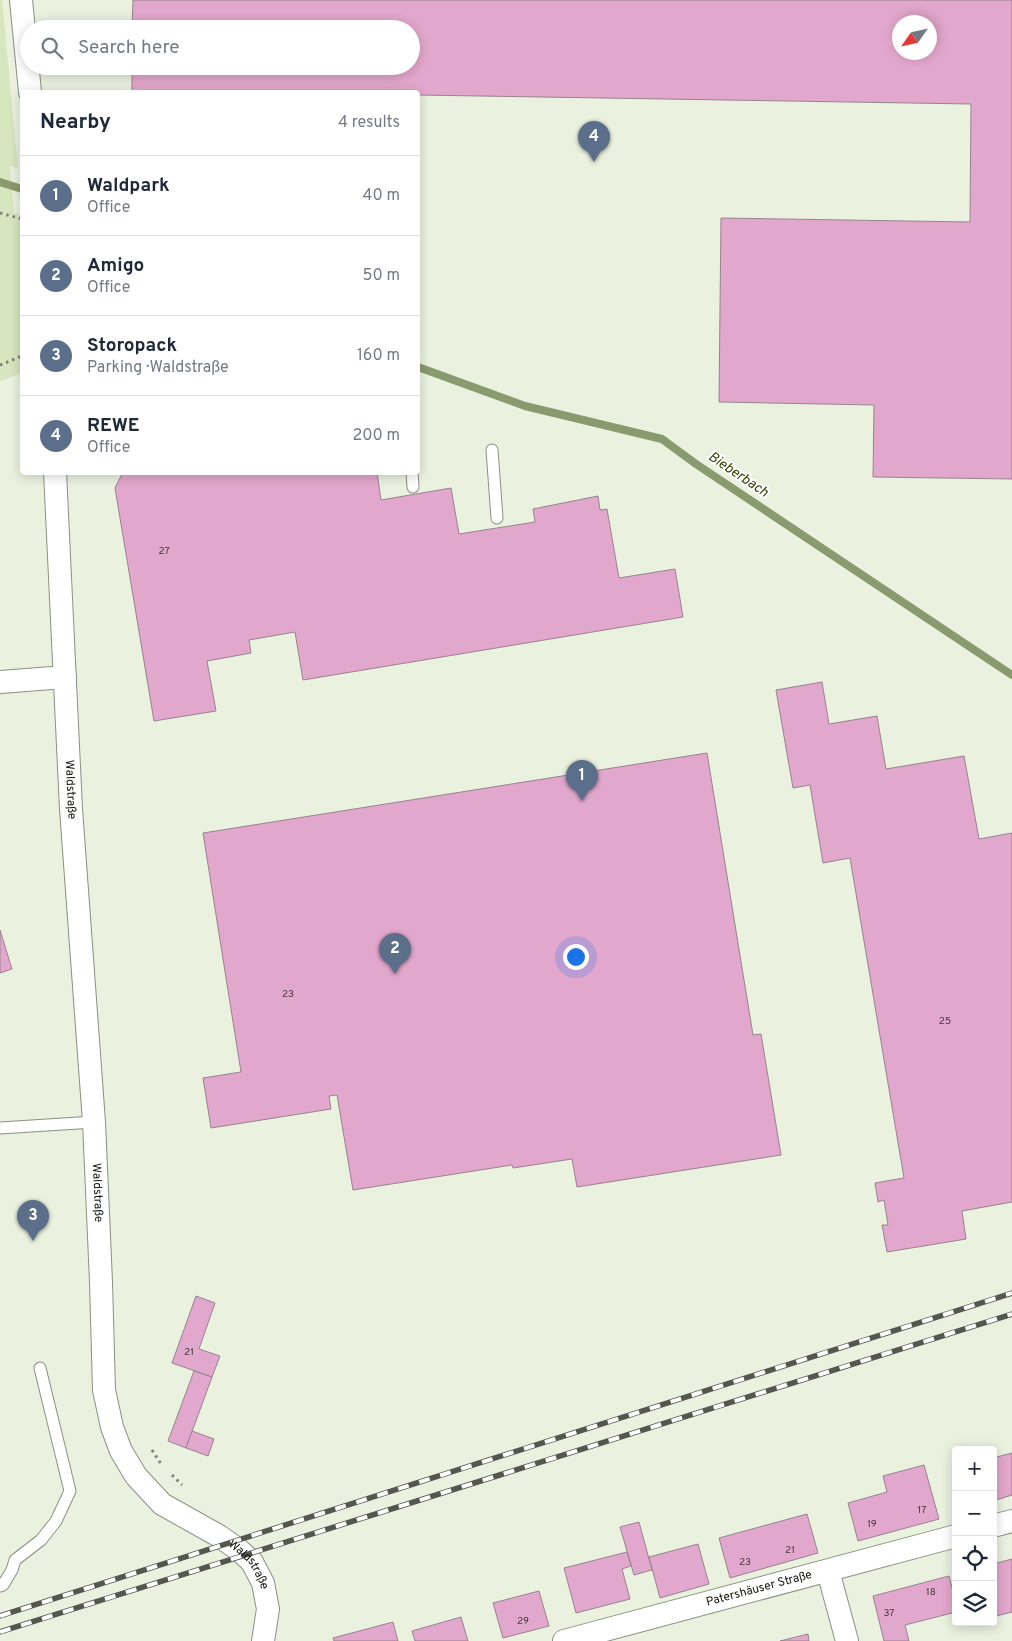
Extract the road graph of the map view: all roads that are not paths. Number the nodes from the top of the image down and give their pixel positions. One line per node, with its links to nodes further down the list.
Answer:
1 (21, 0): 2 (street)
2 (23, 20)
3 (28, 75): 4 (street)
4 (30, 90)
5 (492, 450): 9 (lane)
6 (55, 475): 10 (street, Waldstraße)
7 (412, 475): 8 (lane)
8 (413, 487)
9 (497, 518)
10 (65, 677): 11 (street); 12 (street, Waldstraße)
11 (0, 682)
12 (94, 1122): 13 (lane); 20 (street, Waldstraße)
13 (0, 1128)
14 (40, 1368): 19 (lane)
15 (1012, 1521): 16 (street)
16 (997, 1525)
17 (952, 1537): 18 (street, Patershäuser Straße)
18 (828, 1570): 21 (street, Patershäuser Straße); 22 (street)
19 (0, 1586)
20 (263, 1641)
21 (564, 1641)
22 (847, 1641)

